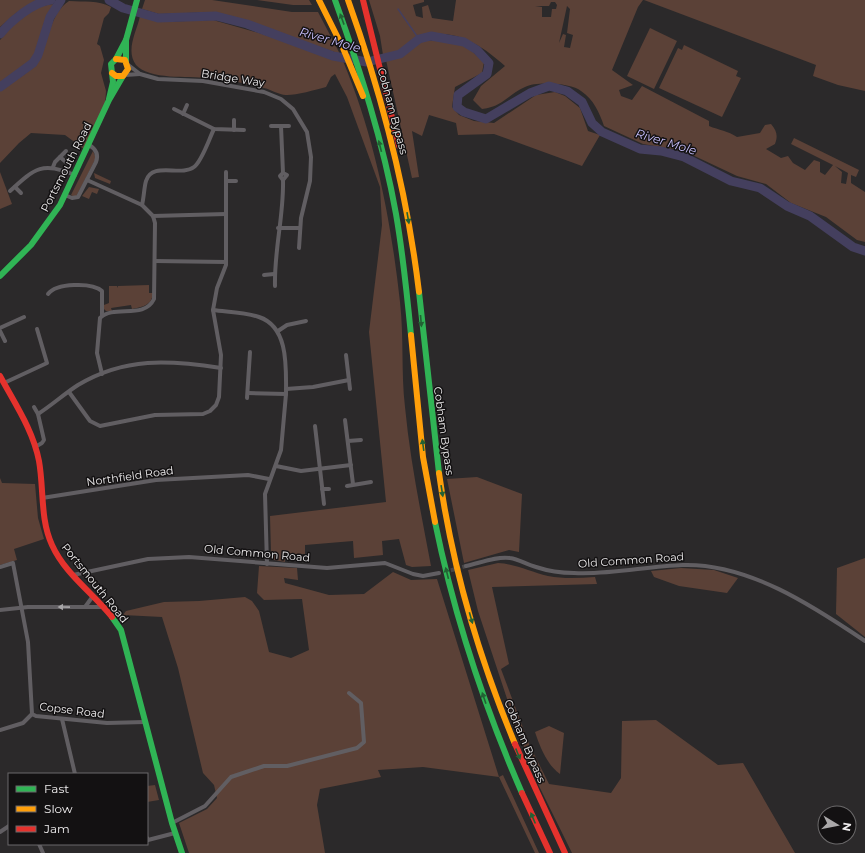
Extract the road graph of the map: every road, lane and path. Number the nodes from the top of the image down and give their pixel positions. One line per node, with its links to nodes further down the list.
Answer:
1 (137, 0): 6 (main road)
2 (320, 0): 13 (main road)
3 (335, 0): 13 (main road, Cobham Bypass, one-way to 3)
4 (348, 0): 12 (main road, Cobham Bypass)
5 (363, 0): 12 (main road)
6 (126, 40): 7 (main road); 8 (main road)
7 (116, 60): 8 (main road); 9 (main road)
8 (127, 63): 10 (street, Bridge Way); 11 (main road)
9 (112, 73): 11 (main road); 14 (main road, Portsmouth Road)
10 (140, 74): 11 (street, Bridge Way); 43 (street, Bridge Way)
11 (124, 75): 14 (main road, Portsmouth Road)
12 (380, 84): 113 (main road, Cobham Bypass, one-way to 113)
13 (362, 86): 112 (main road, Cobham Bypass, one-way to 13)
14 (109, 100): 25 (main road, Portsmouth Road)
15 (186, 105): 17 (street)
16 (174, 109): 17 (street)
17 (183, 114): 22 (street)
18 (234, 120): 23 (street)
19 (272, 126): 20 (street)
20 (281, 126): 21 (street); 42 (street)
21 (289, 126)
22 (214, 129): 23 (street); 39 (street)
23 (234, 130): 24 (street)
24 (244, 130)
25 (89, 145): 31 (main road, Portsmouth Road); 32 (street)
26 (66, 151): 27 (street)
27 (60, 157): 28 (street); 29 (street)
28 (67, 163)
29 (53, 167): 31 (street); 35 (street)
30 (226, 172): 33 (street)
31 (75, 175): 38 (main road, Portsmouth Road)
32 (87, 180): 38 (street); 39 (street)
33 (226, 181): 34 (street); 40 (street)
34 (236, 181)
35 (15, 187): 36 (street); 37 (street)
36 (10, 191)
37 (21, 193)
38 (65, 195): 49 (main road, Portsmouth Road)
39 (142, 205): 41 (street)
40 (226, 214): 41 (street); 46 (street)
41 (153, 216): 45 (street)
42 (278, 228): 43 (street); 47 (street)
43 (300, 228): 44 (street, Bridge Way)
44 (299, 248)
45 (155, 261): 46 (street); 53 (street)
46 (226, 262): 52 (street)
47 (274, 274): 48 (street); 50 (street)
48 (264, 275)
49 (1, 276)
50 (275, 286)
51 (48, 294): 53 (street)
52 (213, 310): 59 (street); 63 (street)
53 (102, 316): 64 (street)
54 (24, 317): 56 (street)
55 (306, 321): 59 (street)
56 (0, 328)
57 (37, 329): 67 (street)
58 (0, 331): 60 (street)
59 (278, 331): 70 (street)
60 (4, 341)
61 (250, 352): 71 (street)
62 (346, 355): 66 (street)
63 (221, 368): 64 (street); 69 (street)
64 (102, 374): 69 (street)
65 (0, 376): 67 (main road, Portsmouth Road)
66 (349, 380): 68 (street); 70 (street)
67 (4, 383): 79 (main road, Portsmouth Road)
68 (350, 389)
69 (69, 392): 74 (street)
70 (286, 392): 71 (street); 81 (street)
71 (248, 393): 72 (street)
72 (247, 398)
73 (34, 407): 74 (street)
74 (38, 414): 79 (street)
75 (345, 420): 78 (street)
76 (315, 426): 82 (street)
77 (361, 440): 78 (street)
78 (348, 441): 80 (street)
79 (35, 447): 89 (main road, Portsmouth Road)
80 (351, 465): 82 (street); 85 (street)
81 (276, 466): 82 (street); 83 (street)
82 (320, 469): 88 (street)
83 (269, 479): 89 (street, Northfield Road); 91 (street)
84 (371, 482): 85 (street)
85 (353, 484): 86 (street)
86 (347, 486)
87 (329, 489): 88 (street)
88 (322, 490): 90 (street)
89 (42, 498): 95 (main road, Portsmouth Road)
90 (324, 504)
91 (267, 564): 94 (street, Old Common Road); 95 (street, Old Common Road)
92 (466, 566): 101 (street, Old Common Road)
93 (0, 567): 97 (street, Copse Road)
94 (439, 573)
95 (73, 575): 96 (main road, Portsmouth Road)
96 (93, 596): 98 (street); 99 (main road, Portsmouth Road)
97 (23, 607): 98 (street, one-way to 97); 100 (street); 103 (street, Copse Road)
98 (84, 607): 99 (street)
99 (103, 607): 105 (main road, Portsmouth Road)
100 (0, 610)
101 (865, 641)
102 (349, 694): 108 (street)
103 (32, 714): 104 (street, Copse Road); 106 (street)
104 (62, 719): 105 (street, Copse Road); 107 (street)
105 (145, 722): 108 (main road, Portsmouth Road)
106 (0, 730)
107 (75, 773)
108 (172, 823): 109 (main road, Portsmouth Road)
109 (175, 833): 110 (street); 111 (main road, Portsmouth Road)
110 (148, 840)
111 (180, 852)
112 (550, 853)
113 (565, 853)

